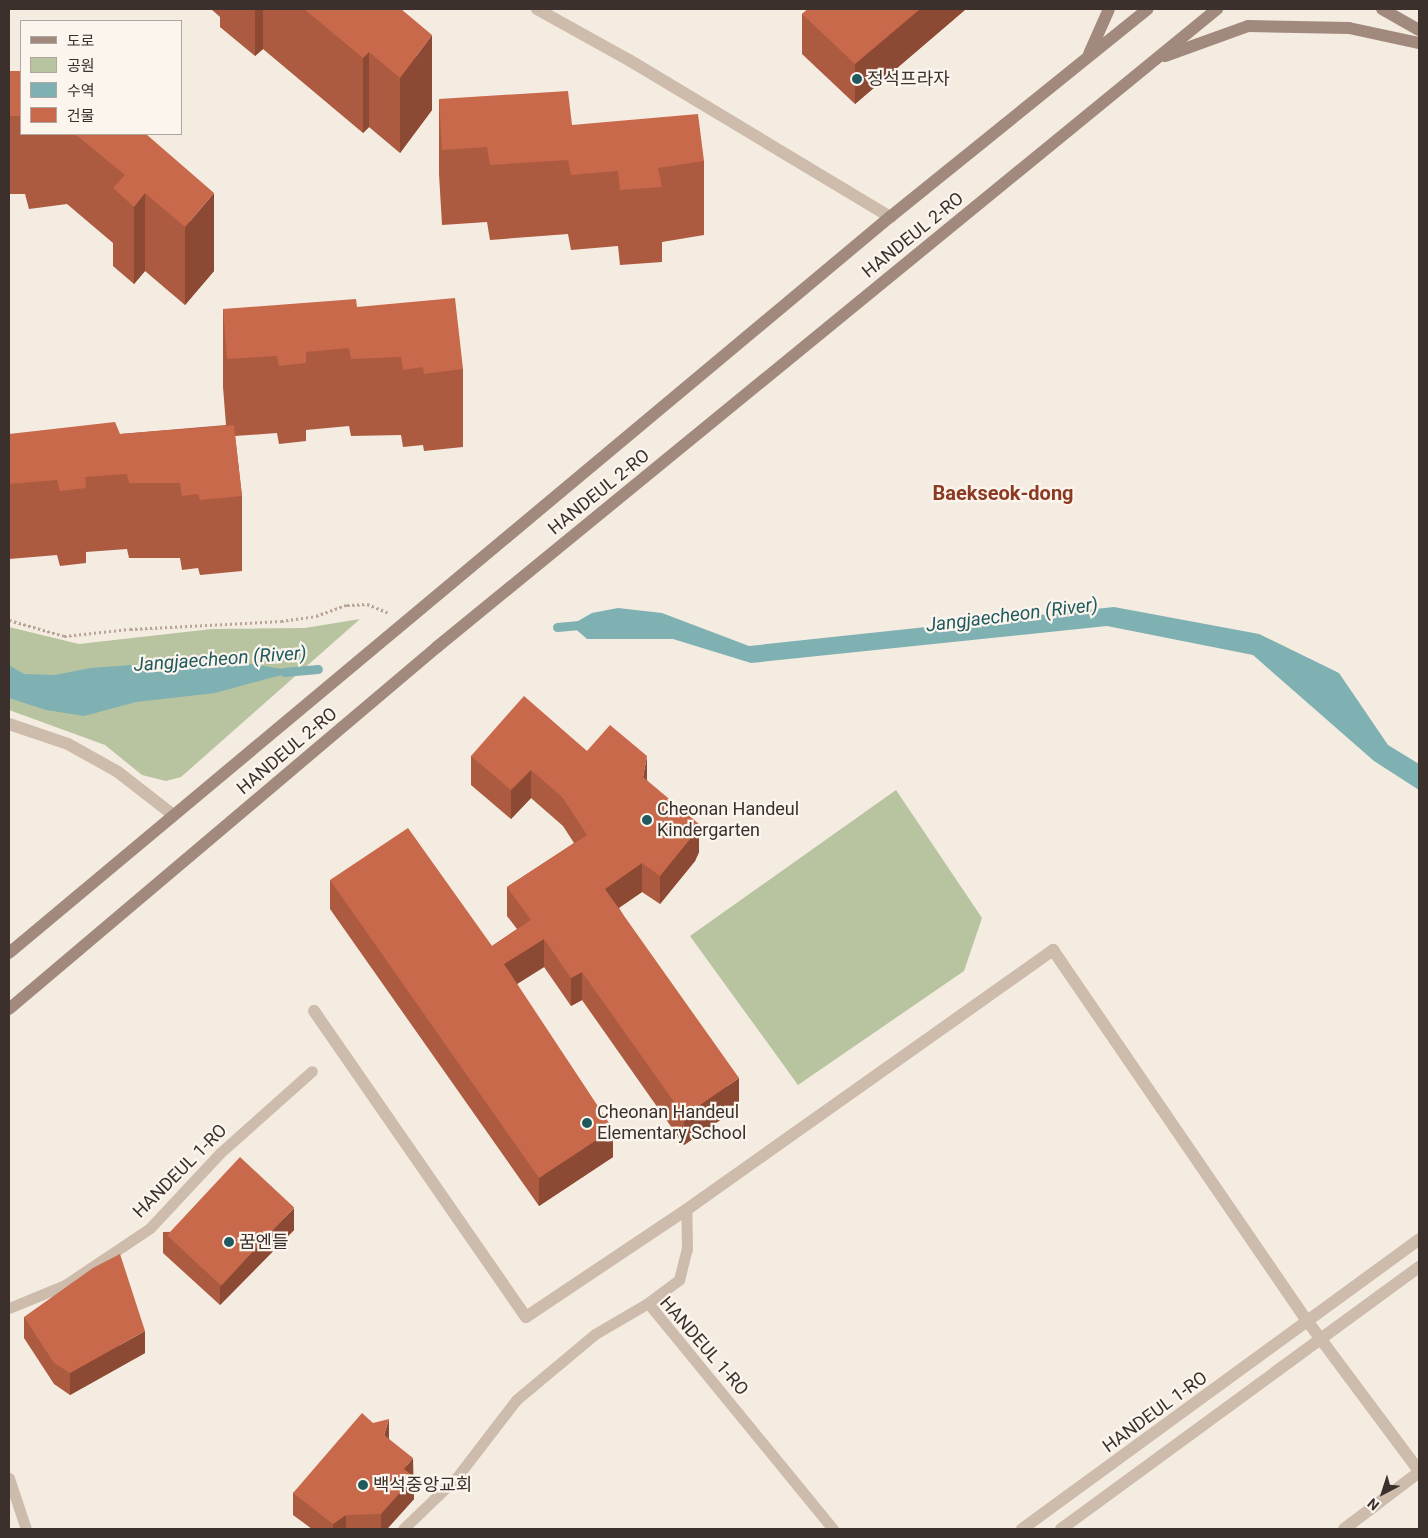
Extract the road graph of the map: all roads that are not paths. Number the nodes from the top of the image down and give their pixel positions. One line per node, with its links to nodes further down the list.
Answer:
1 (537, 9): 10 (street, HANDEUL 2-RO)
2 (1109, 9): 8 (street)
3 (1148, 9): 8 (street, HANDEUL 2-RO)
4 (1217, 9): 9 (street, HANDEUL 2-RO)
5 (1382, 9): 6 (street)
6 (1419, 30)
7 (1419, 43): 9 (street)
8 (1087, 58): 10 (street, HANDEUL 2-RO)
9 (1155, 59): 14 (street, HANDEUL 2-RO)
10 (890, 217): 12 (street, HANDEUL 2-RO)
11 (9, 724): 12 (street)
12 (172, 814): 13 (street, HANDEUL 2-RO)
13 (9, 953)
14 (9, 1009)
15 (314, 1010): 17 (street)
16 (312, 1071): 21 (lane, HANDEUL 1-RO)
17 (686, 1210): 20 (lane); 22 (street)
18 (1419, 1239): 22 (street, HANDEUL 1-RO)
19 (1419, 1267): 23 (street)
20 (648, 1303): 27 (lane, HANDEUL 1-RO); 28 (lane, HANDEUL 1-RO)
21 (9, 1308)
22 (1308, 1322): 23 (street); 29 (street, HANDEUL 1-RO)
23 (1322, 1340): 24 (street); 30 (street)
24 (1419, 1472): 31 (street)
25 (9, 1478): 26 (lane)
26 (26, 1529)
27 (402, 1529)
28 (833, 1529)
29 (1022, 1529)
30 (1061, 1529)
31 (1344, 1529)

